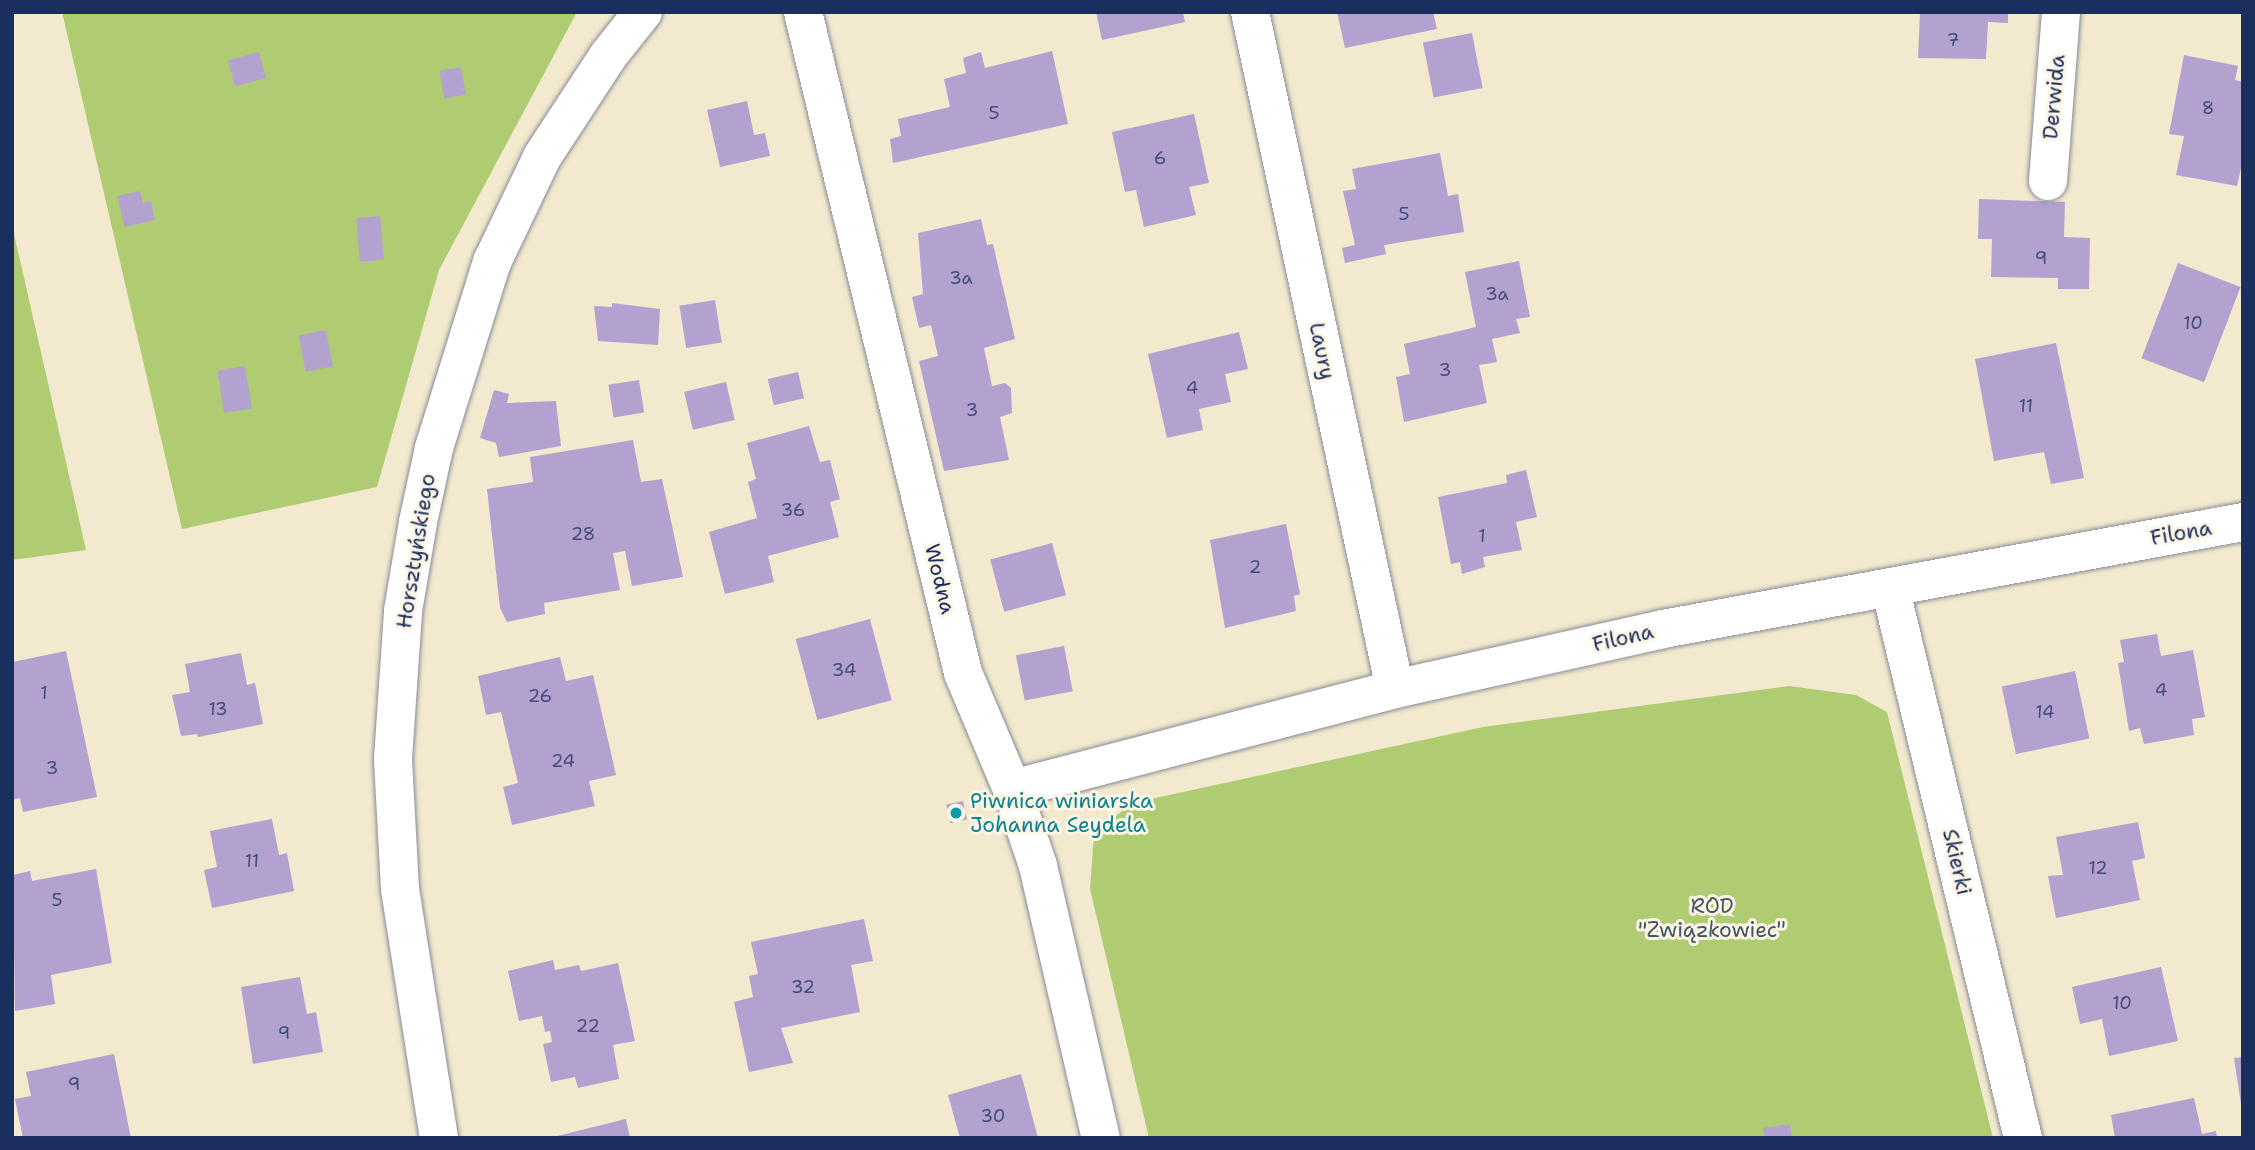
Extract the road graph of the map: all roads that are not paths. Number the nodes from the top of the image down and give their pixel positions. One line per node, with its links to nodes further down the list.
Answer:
1 (643, 12): 10 (street, Horsztyńskiego)
2 (803, 12): 9 (street, Wodna)
3 (1250, 12): 8 (street, Laury)
4 (2061, 12): 5 (street, Derwida)
5 (2048, 181)
6 (2243, 522): 7 (street, Filona)
7 (1891, 587): 8 (street, Filona); 12 (street, Skierki)
8 (1395, 689): 9 (street, Filona)
9 (1012, 789): 11 (street, Wodna)
10 (439, 1138)
11 (1101, 1138)
12 (2023, 1138)

